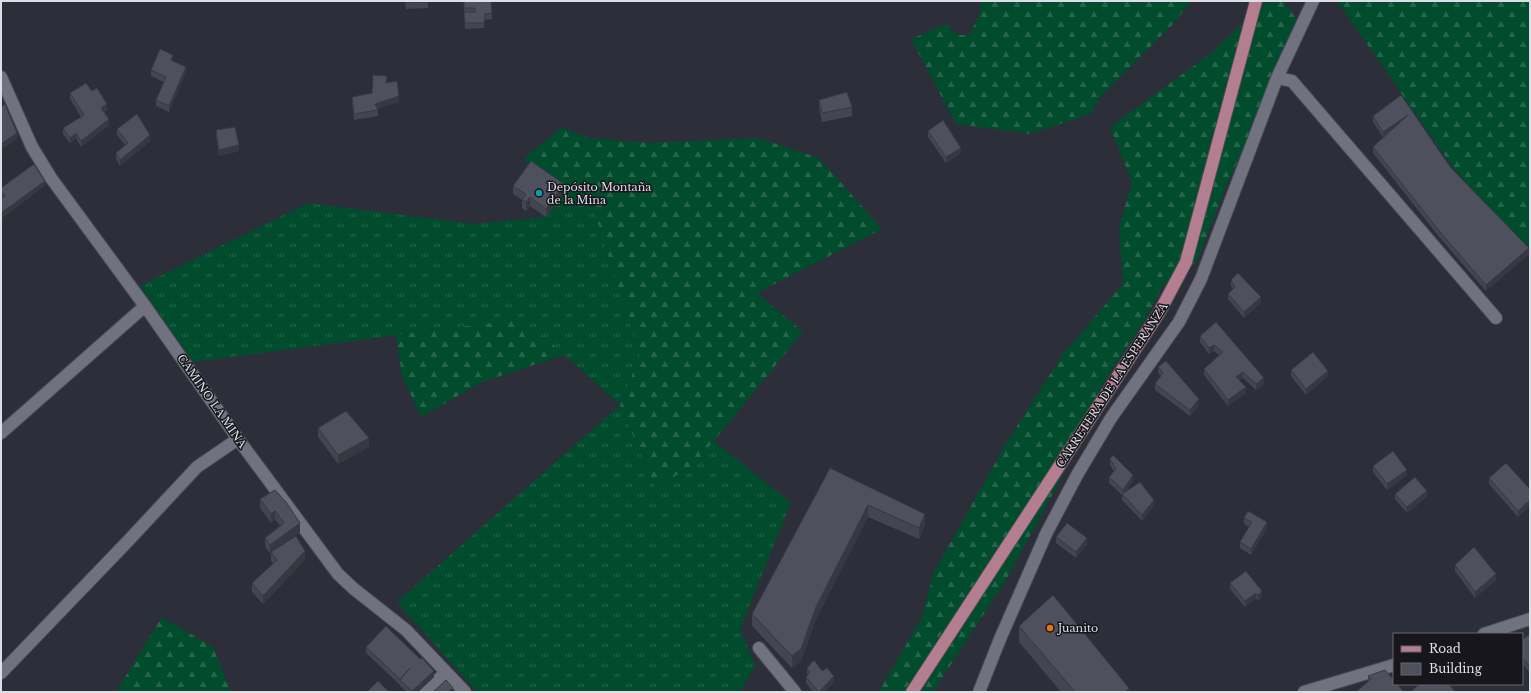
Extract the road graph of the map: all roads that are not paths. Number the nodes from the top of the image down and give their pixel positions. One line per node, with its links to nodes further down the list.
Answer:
1 (1256, 1): 18 (main road, CARRETERA DE LA ESPERANZA)
2 (1312, 1): 4 (street)
3 (1, 77): 5 (street, CAMINO LA MINA)
4 (1277, 78): 6 (street); 19 (street)
5 (145, 306): 7 (street); 8 (street, CAMINO LA MINA)
6 (1496, 318)
7 (1, 432)
8 (238, 439): 13 (street, CAMINO LA MINA); 14 (street)
9 (1530, 619): 10 (street)
10 (1487, 633)
11 (759, 648): 17 (street)
12 (1393, 665): 20 (street)
13 (446, 672): 15 (street); 16 (street, CAMINO LA MINA)
14 (1, 673)
15 (425, 692)
16 (464, 692)
17 (795, 692)
18 (912, 692)
19 (979, 692)
20 (1304, 692)

